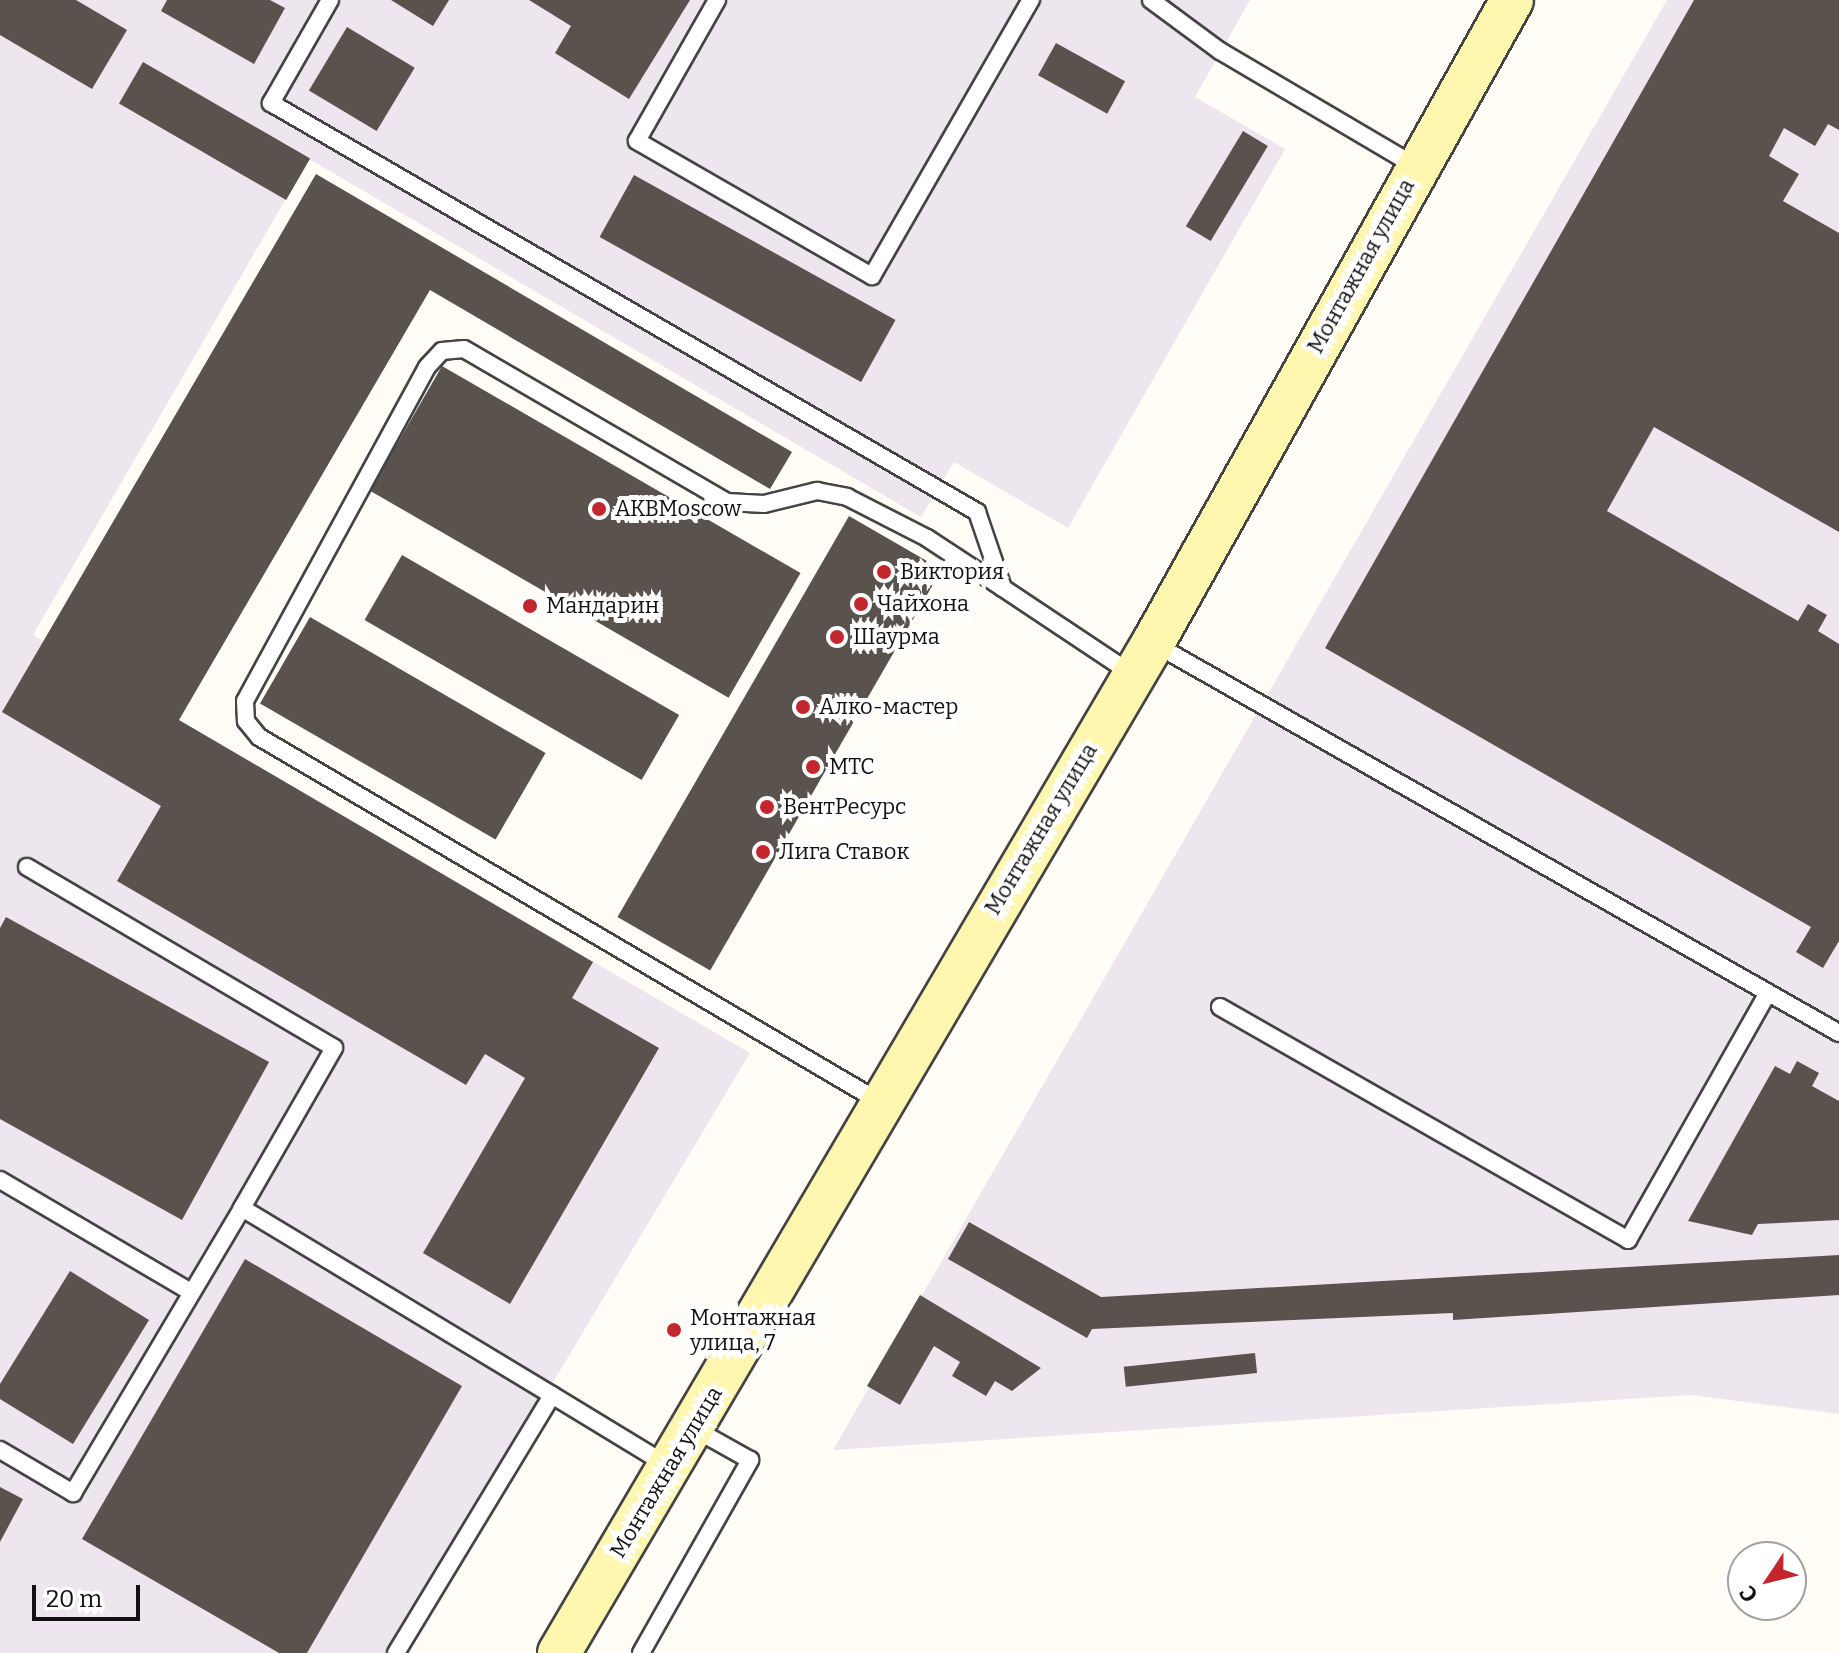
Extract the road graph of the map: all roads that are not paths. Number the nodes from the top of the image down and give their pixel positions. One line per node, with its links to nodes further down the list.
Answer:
1 (330, 0): 7 (lane)
2 (717, 0): 3 (lane)
3 (1031, 0)
4 (1151, 0): 6 (lane)
5 (1512, 0): 6 (street, Монтажная улица)
6 (1415, 166): 8 (street, Монтажная улица)
7 (1003, 588): 8 (lane); 13 (lane)
8 (1143, 659): 10 (lane); 13 (street, Монтажная улица)
9 (27, 867): 15 (lane)
10 (1768, 993): 11 (lane); 12 (lane)
11 (1220, 1007)
12 (1839, 1033)
13 (880, 1102): 18 (street, Монтажная улица)
14 (0, 1180): 16 (lane)
15 (242, 1208): 16 (lane); 17 (lane)
16 (191, 1292): 19 (lane)
17 (552, 1395): 20 (lane); 21 (lane)
18 (693, 1428): 20 (street, Монтажная улица); 23 (lane)
19 (0, 1450)
20 (671, 1467): 22 (street, Монтажная улица)
21 (396, 1653)
22 (559, 1653)
23 (641, 1653)

